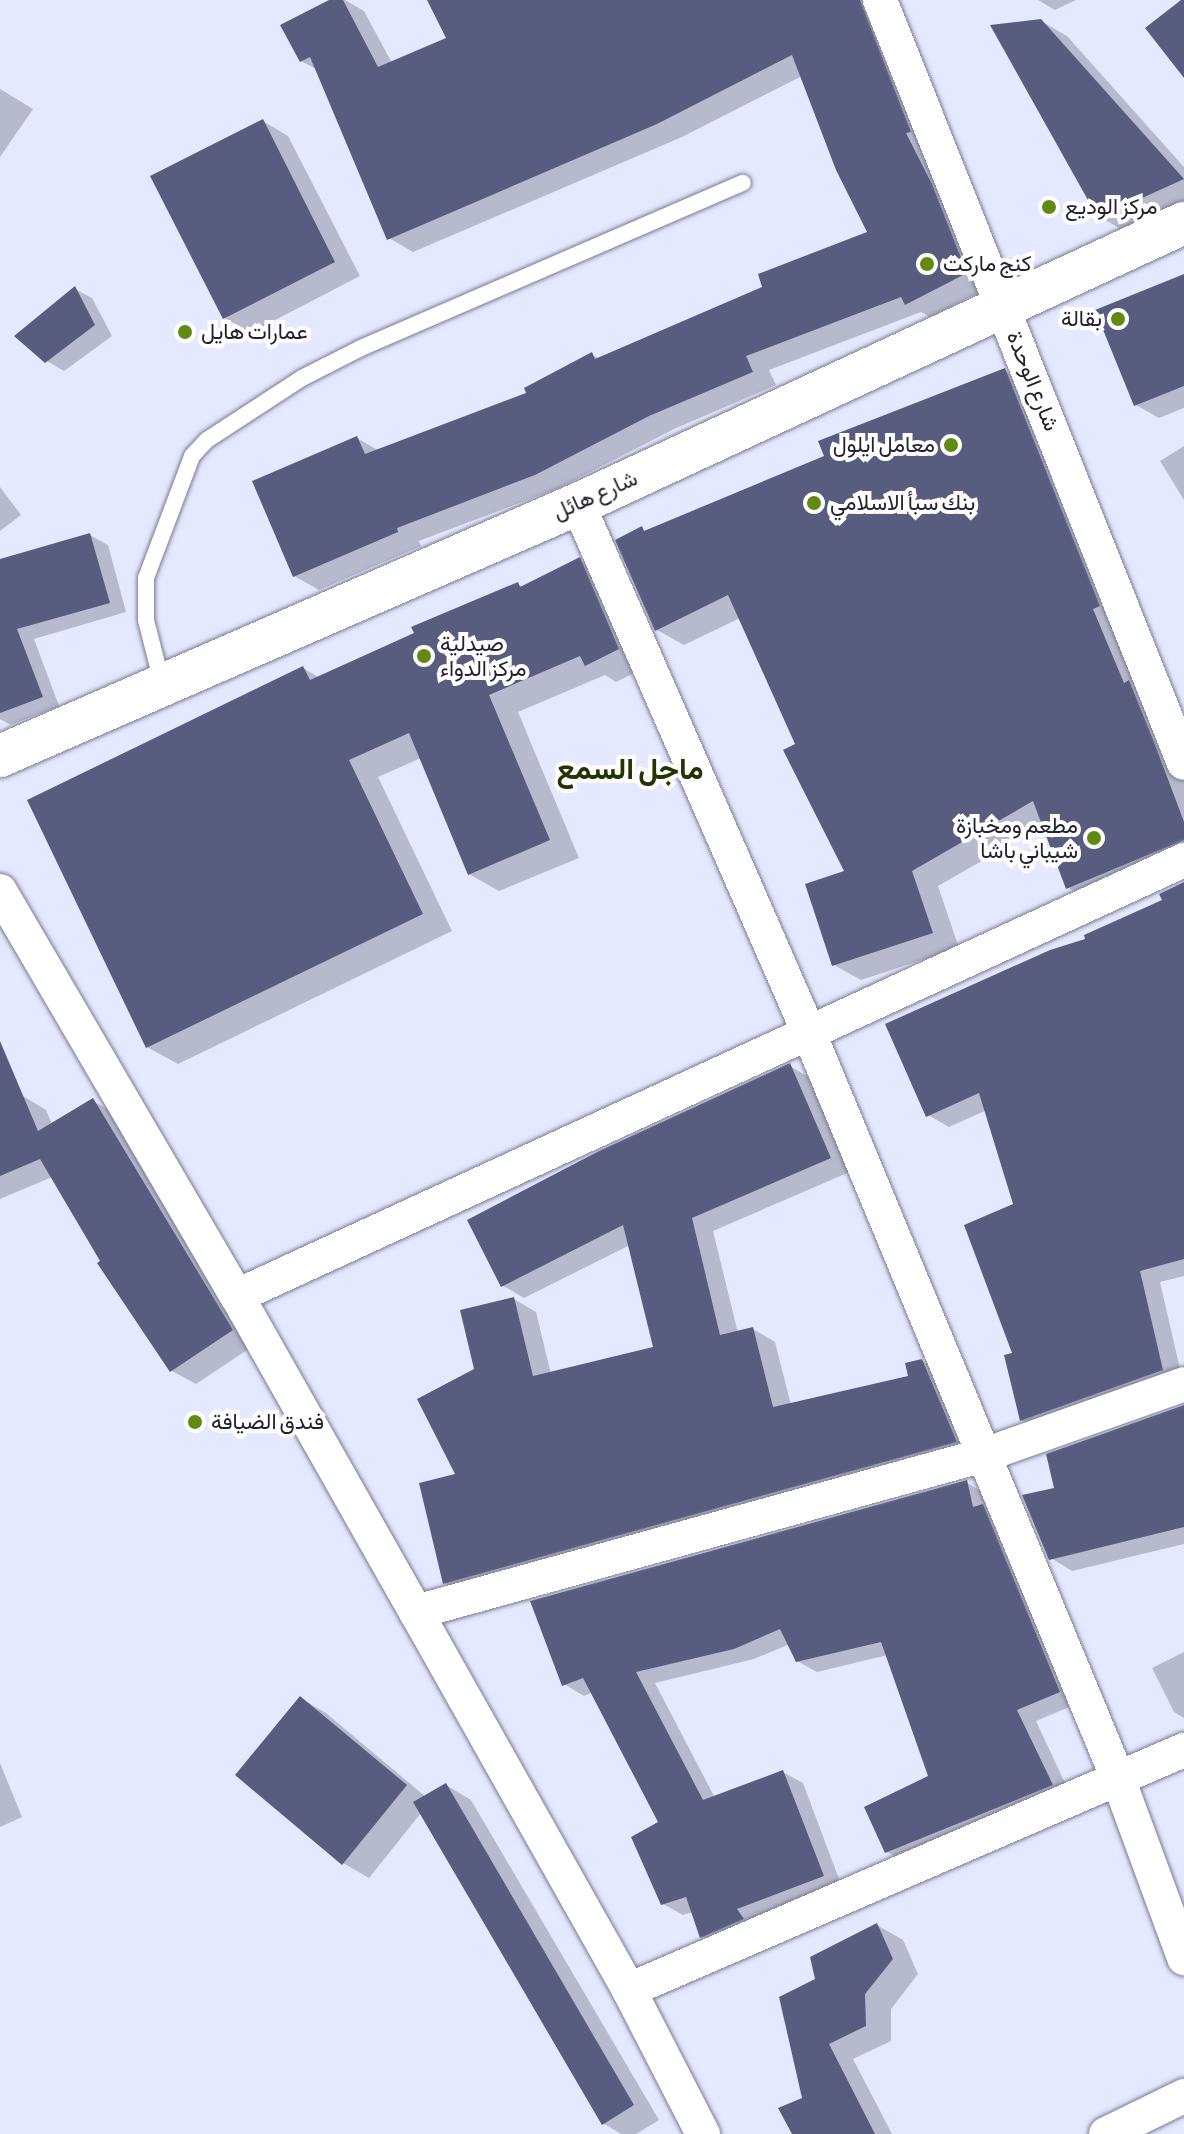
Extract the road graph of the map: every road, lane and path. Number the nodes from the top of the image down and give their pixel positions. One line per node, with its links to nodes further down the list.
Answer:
1 (880, 0): 4 (street, شارع الوحدة)
2 (743, 183): 6 (lane)
3 (1184, 223): 4 (street, شارع هائل)
4 (1003, 307): 5 (street, شارع هائل); 8 (street, شارع الوحدة)
5 (578, 504): 6 (street, شارع هائل); 11 (street)
6 (162, 685): 7 (street, شارع هائل)
7 (0, 756)
8 (1184, 763)
9 (1184, 860): 11 (street)
10 (0, 891): 12 (street)
11 (809, 1033): 12 (street); 14 (street)
12 (237, 1296): 15 (street)
13 (1184, 1384): 14 (street)
14 (984, 1455): 15 (street); 17 (street)
15 (416, 1612): 19 (street)
16 (1184, 1750): 17 (street)
17 (1119, 1781): 18 (street); 19 (street)
18 (1184, 1958)
19 (629, 1990): 21 (street)
20 (1184, 2096): 22 (street)
21 (703, 2134)
22 (1106, 2134)

